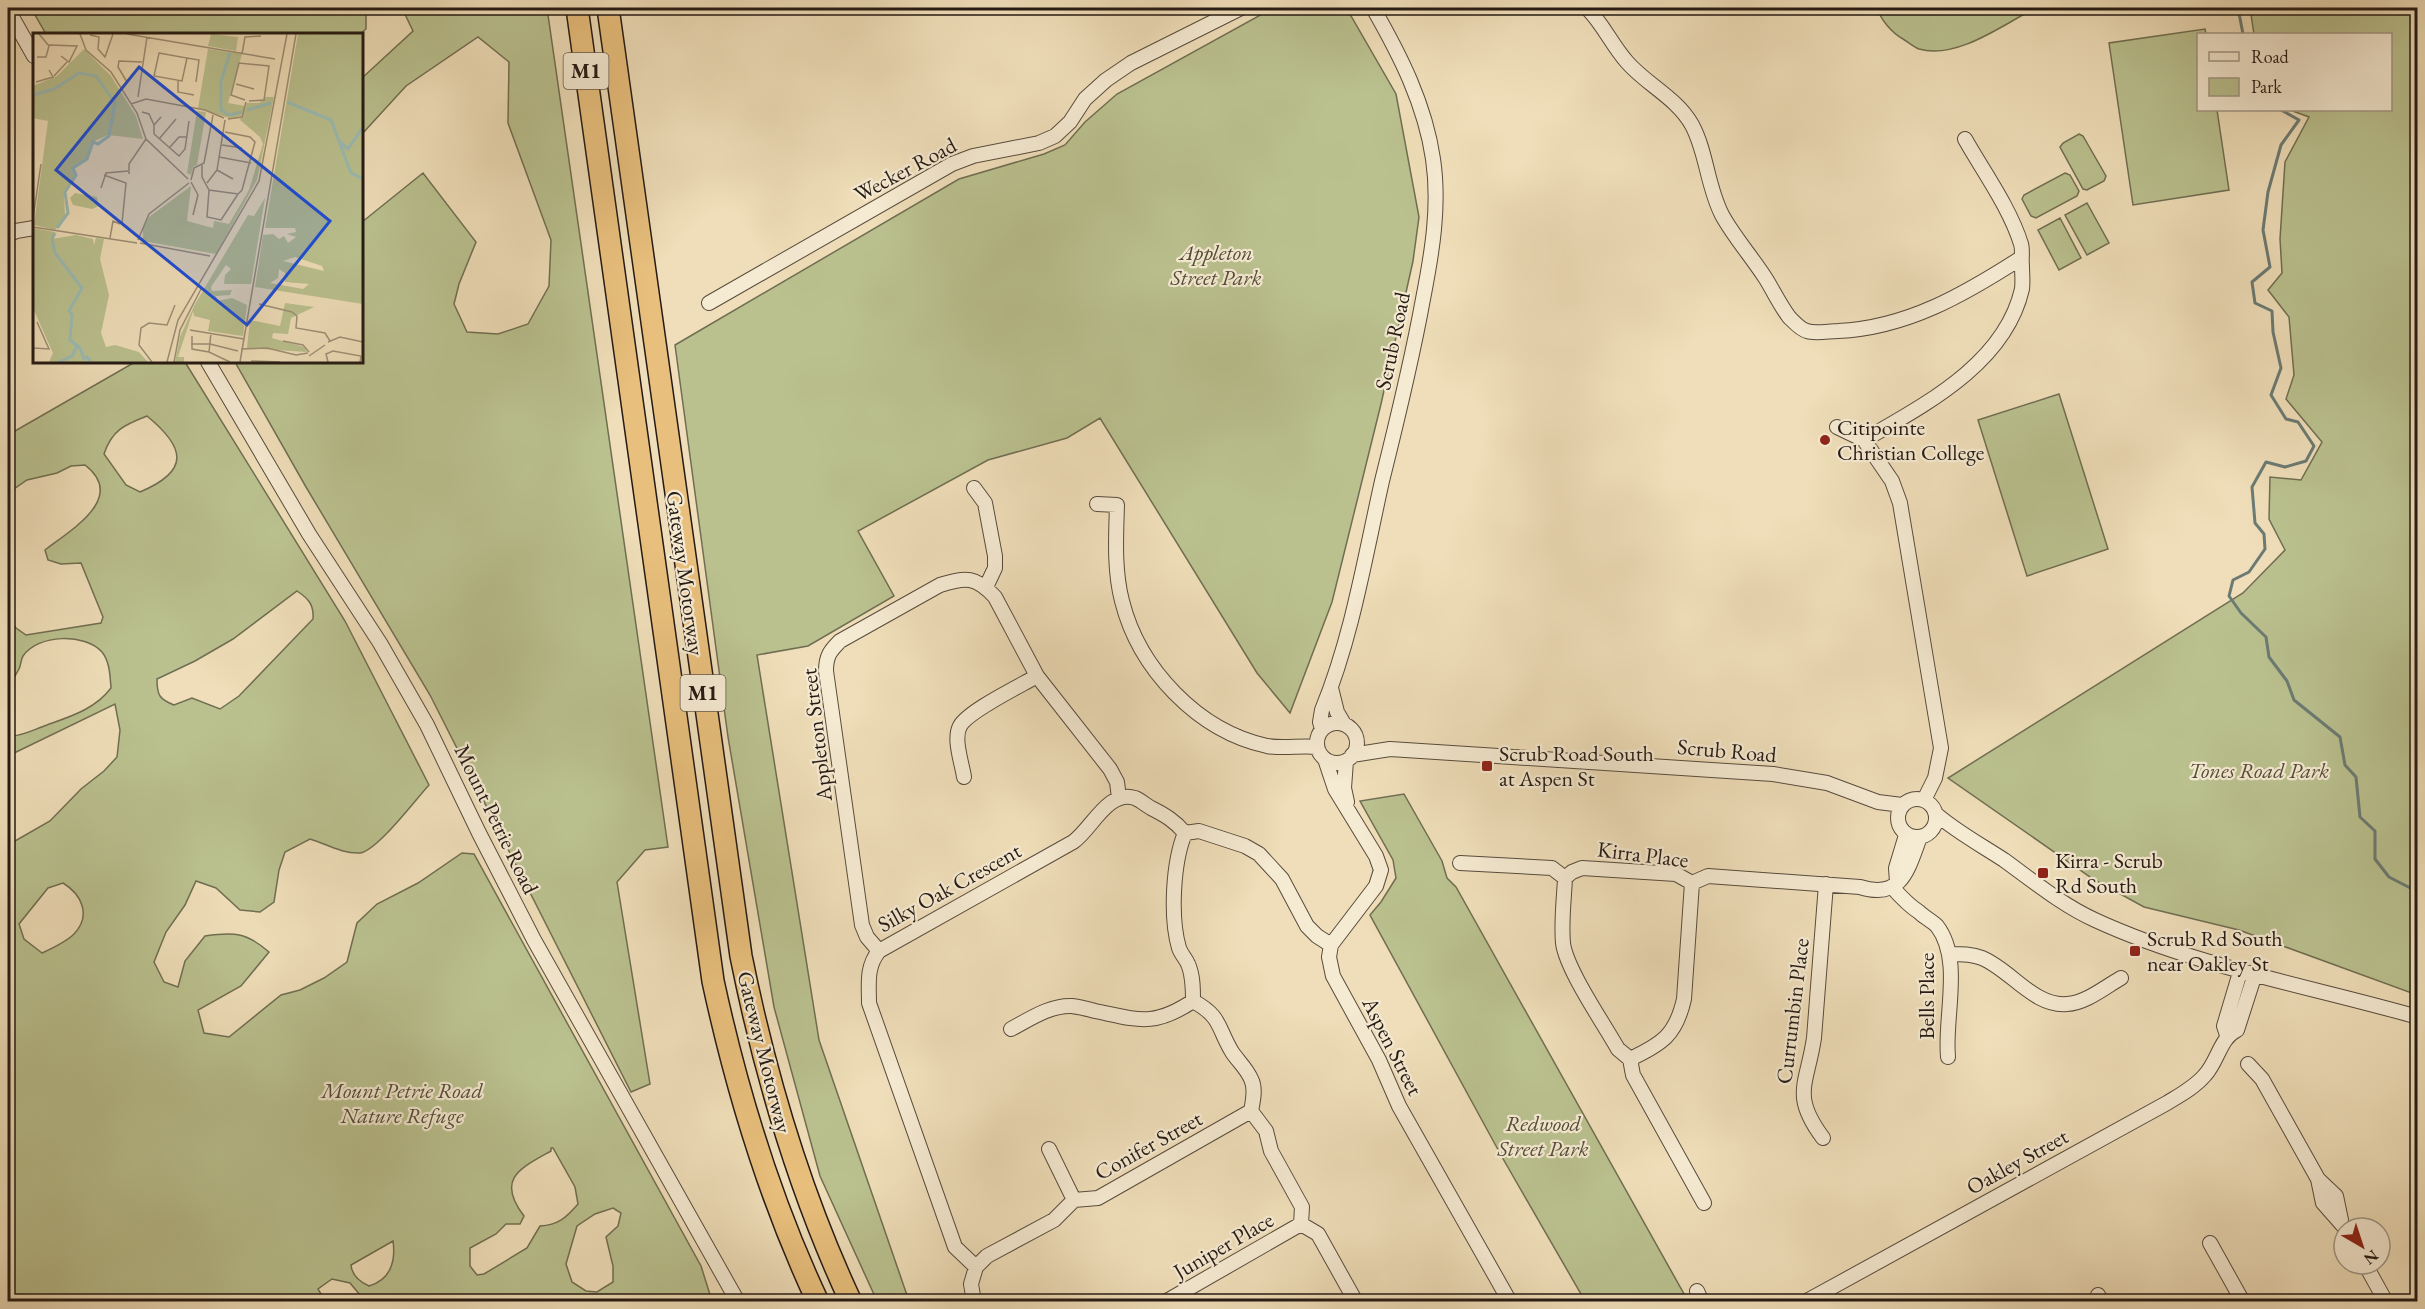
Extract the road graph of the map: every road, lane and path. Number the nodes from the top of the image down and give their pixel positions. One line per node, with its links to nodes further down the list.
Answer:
1 (577, 8): 67 (highway, Gateway Motorway / M1)
2 (608, 8): 68 (highway, Gateway Motorway / M1)
3 (1240, 8): 12 (street, Wecker Road)
4 (1373, 8): 20 (street, Scrub Road)
5 (1587, 8): 11 (street)
6 (8, 10): 7 (street)
7 (33, 54)
8 (1965, 139): 11 (street)
9 (33, 228): 10 (street)
10 (8, 235)
11 (2021, 258): 15 (street)
12 (709, 303)
13 (209, 363): 66 (street, Mount Petrie Road)
14 (1837, 427): 15 (street)
15 (1864, 440): 29 (street)
16 (974, 488): 18 (street)
17 (1097, 504): 25 (street)
18 (986, 586): 19 (street); 44 (street, Appleton Street)
19 (1037, 676): 27 (street); 28 (street)
20 (1331, 688): 21 (street); 22 (street, Scrub Road)
21 (1344, 724): 22 (street); 23 (street)
22 (1322, 729): 25 (street)
23 (1356, 736): 24 (street, Scrub Road); 26 (street)
24 (1390, 749): 26 (street, Scrub Road); 30 (street, Scrub Road)
25 (1321, 753): 26 (street); 32 (street)
26 (1349, 758): 32 (street)
27 (964, 777)
28 (1119, 798): 35 (street); 44 (street, Silky Oak Crescent)
29 (1924, 800): 31 (street); 33 (street)
30 (1878, 802): 31 (street, Scrub Road); 34 (street, Scrub Road)
31 (1902, 805): 34 (street)
32 (1349, 810): 43 (street)
33 (1936, 814): 36 (street); 37 (street)
34 (1897, 819): 36 (street)
35 (1185, 833): 43 (street); 49 (street)
36 (1920, 834): 37 (street); 42 (street)
37 (1962, 835): 46 (street)
38 (1460, 863): 39 (street)
39 (1565, 878): 40 (street, Kirra Place); 54 (street)
40 (1692, 883): 41 (street, Kirra Place); 54 (street)
41 (1826, 884): 42 (street, Kirra Place); 57 (street, Currumbin Place)
42 (1895, 884): 45 (street, Bells Place)
43 (1332, 945): 72 (street, Aspen Street)
44 (879, 951): 64 (street, Silky Oak Crescent)
45 (1950, 954): 48 (street); 53 (street, Bells Place)
46 (2241, 969): 47 (street); 52 (street, Oakley Street)
47 (2255, 974): 50 (street); 52 (street, Oakley Street)
48 (2121, 978)
49 (1194, 1001): 51 (street); 56 (street)
50 (2418, 1017)
51 (1011, 1029)
52 (2227, 1035): 73 (street, Oakley Street)
53 (1948, 1057)
54 (1630, 1059): 60 (street)
55 (2248, 1064): 61 (street)
56 (1251, 1111): 59 (street, Conifer Street); 62 (street)
57 (1823, 1138)
58 (1049, 1149): 59 (street)
59 (1074, 1200): 64 (street, Conifer Street)
60 (1704, 1203)
61 (2336, 1216)
62 (1301, 1224): 70 (street, Juniper Place); 71 (street)
63 (2211, 1243): 74 (street)
64 (976, 1267): 69 (street)
65 (2372, 1276): 75 (street)
66 (738, 1302)
67 (818, 1302)
68 (851, 1302)
69 (974, 1302)
70 (1165, 1302)
71 (1356, 1302)
72 (1510, 1302)
73 (1805, 1302)
74 (2243, 1302)
75 (2386, 1302)

